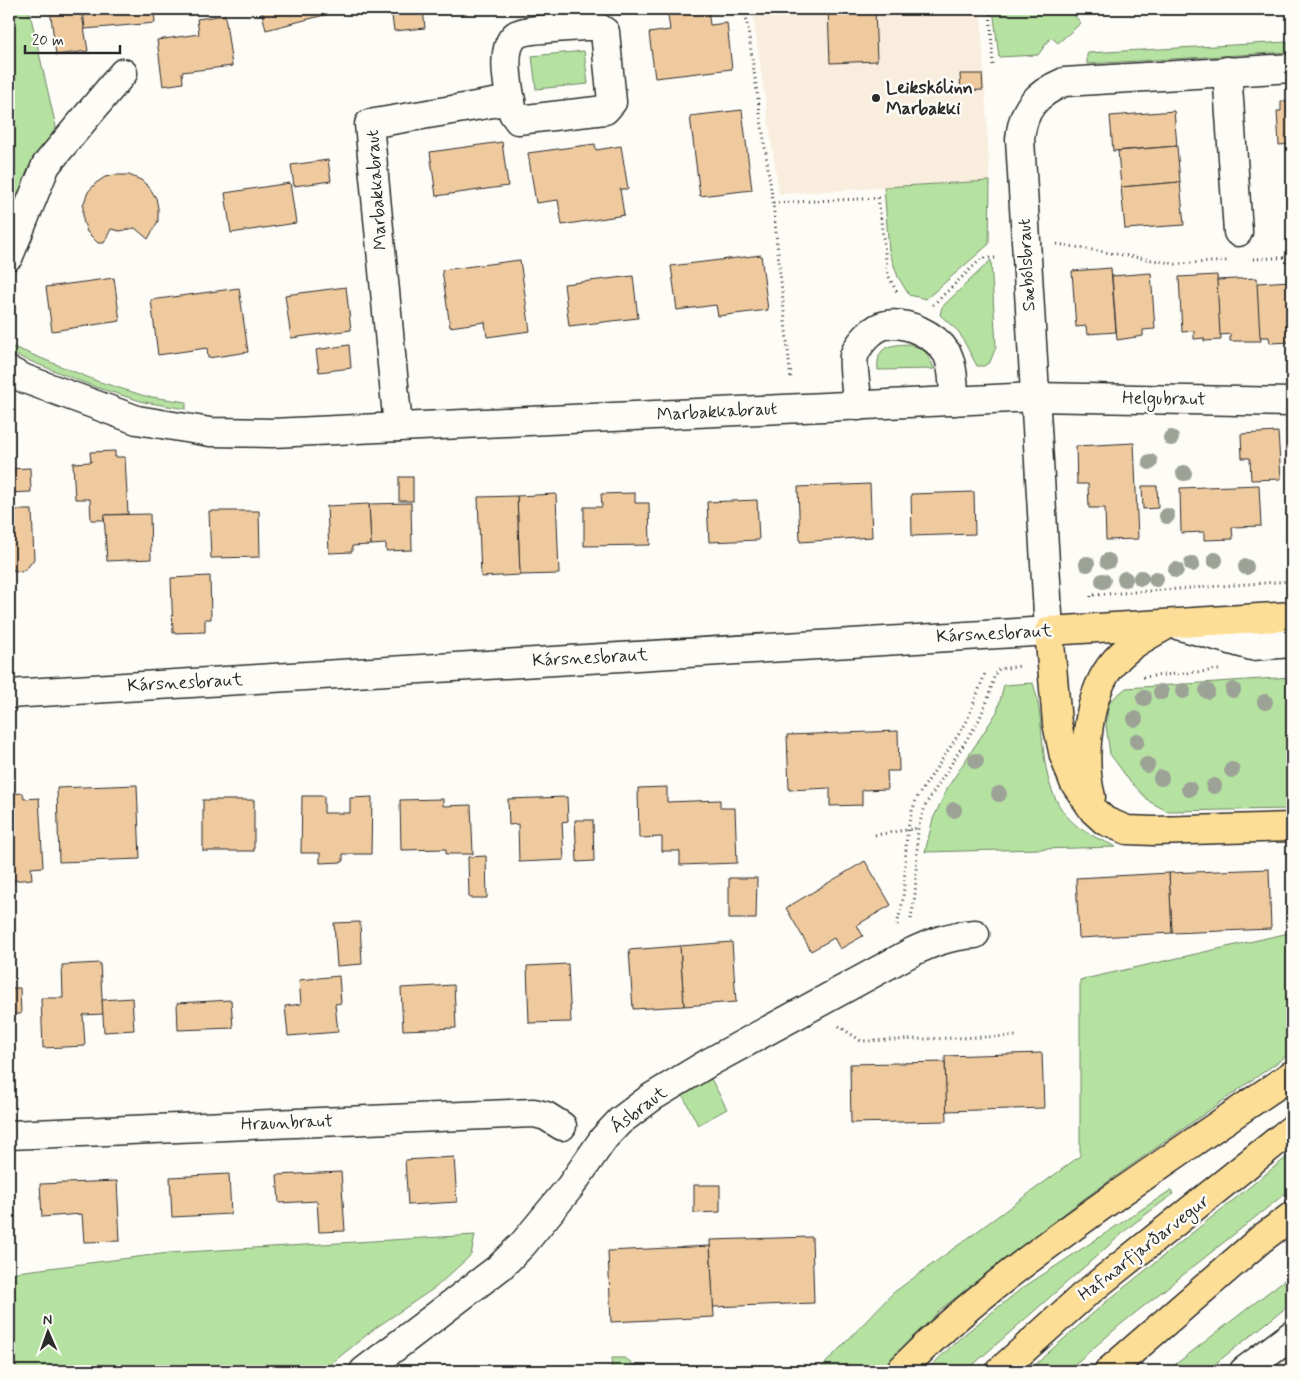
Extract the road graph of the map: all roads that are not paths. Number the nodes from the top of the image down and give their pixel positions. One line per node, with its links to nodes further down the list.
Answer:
1 (1292, 68): 2 (street, Sæbólsbraut)
2 (1227, 71): 5 (street); 8 (street, Sæbólsbraut)
3 (123, 73): 6 (street)
4 (511, 100): 4 (street); 12 (street, Marbakkabraut)
5 (1238, 232)
6 (9, 256)
7 (14, 380): 12 (street, Marbakkabraut)
8 (1035, 398): 9 (street, Marbakkabraut); 10 (street, Helgubraut); 15 (street, Sæbólsbraut)
9 (954, 401): 11 (street, Marbakkabraut); 11 (street)
10 (1292, 402)
11 (858, 406): 12 (street, Marbakkabraut)
12 (398, 427)
13 (1292, 616): 14 (main road, Kársnesbraut)
14 (1170, 623): 15 (main road, Kársnesbraut); 16 (street, Kársnesbraut); 18 (main road)
15 (1049, 631): 17 (street, Kársnesbraut); 18 (main road)
16 (1292, 643)
17 (9, 694)
18 (1094, 811): 19 (main road)
19 (1292, 827)
20 (975, 934): 28 (street, Ásbraut)
21 (1292, 1075): 29 (main road)
22 (562, 1126): 24 (street, Hraunbraut)
23 (1292, 1129): 30 (main road, Hafnarfjarðarvegur)
24 (9, 1135)
25 (1292, 1216): 26 (main road)
26 (1177, 1310): 31 (main road); 32 (main road)
27 (1292, 1335): 33 (street)
28 (364, 1371)
29 (900, 1371)
30 (1000, 1371)
31 (1109, 1371)
32 (1120, 1371)
33 (1244, 1371)

